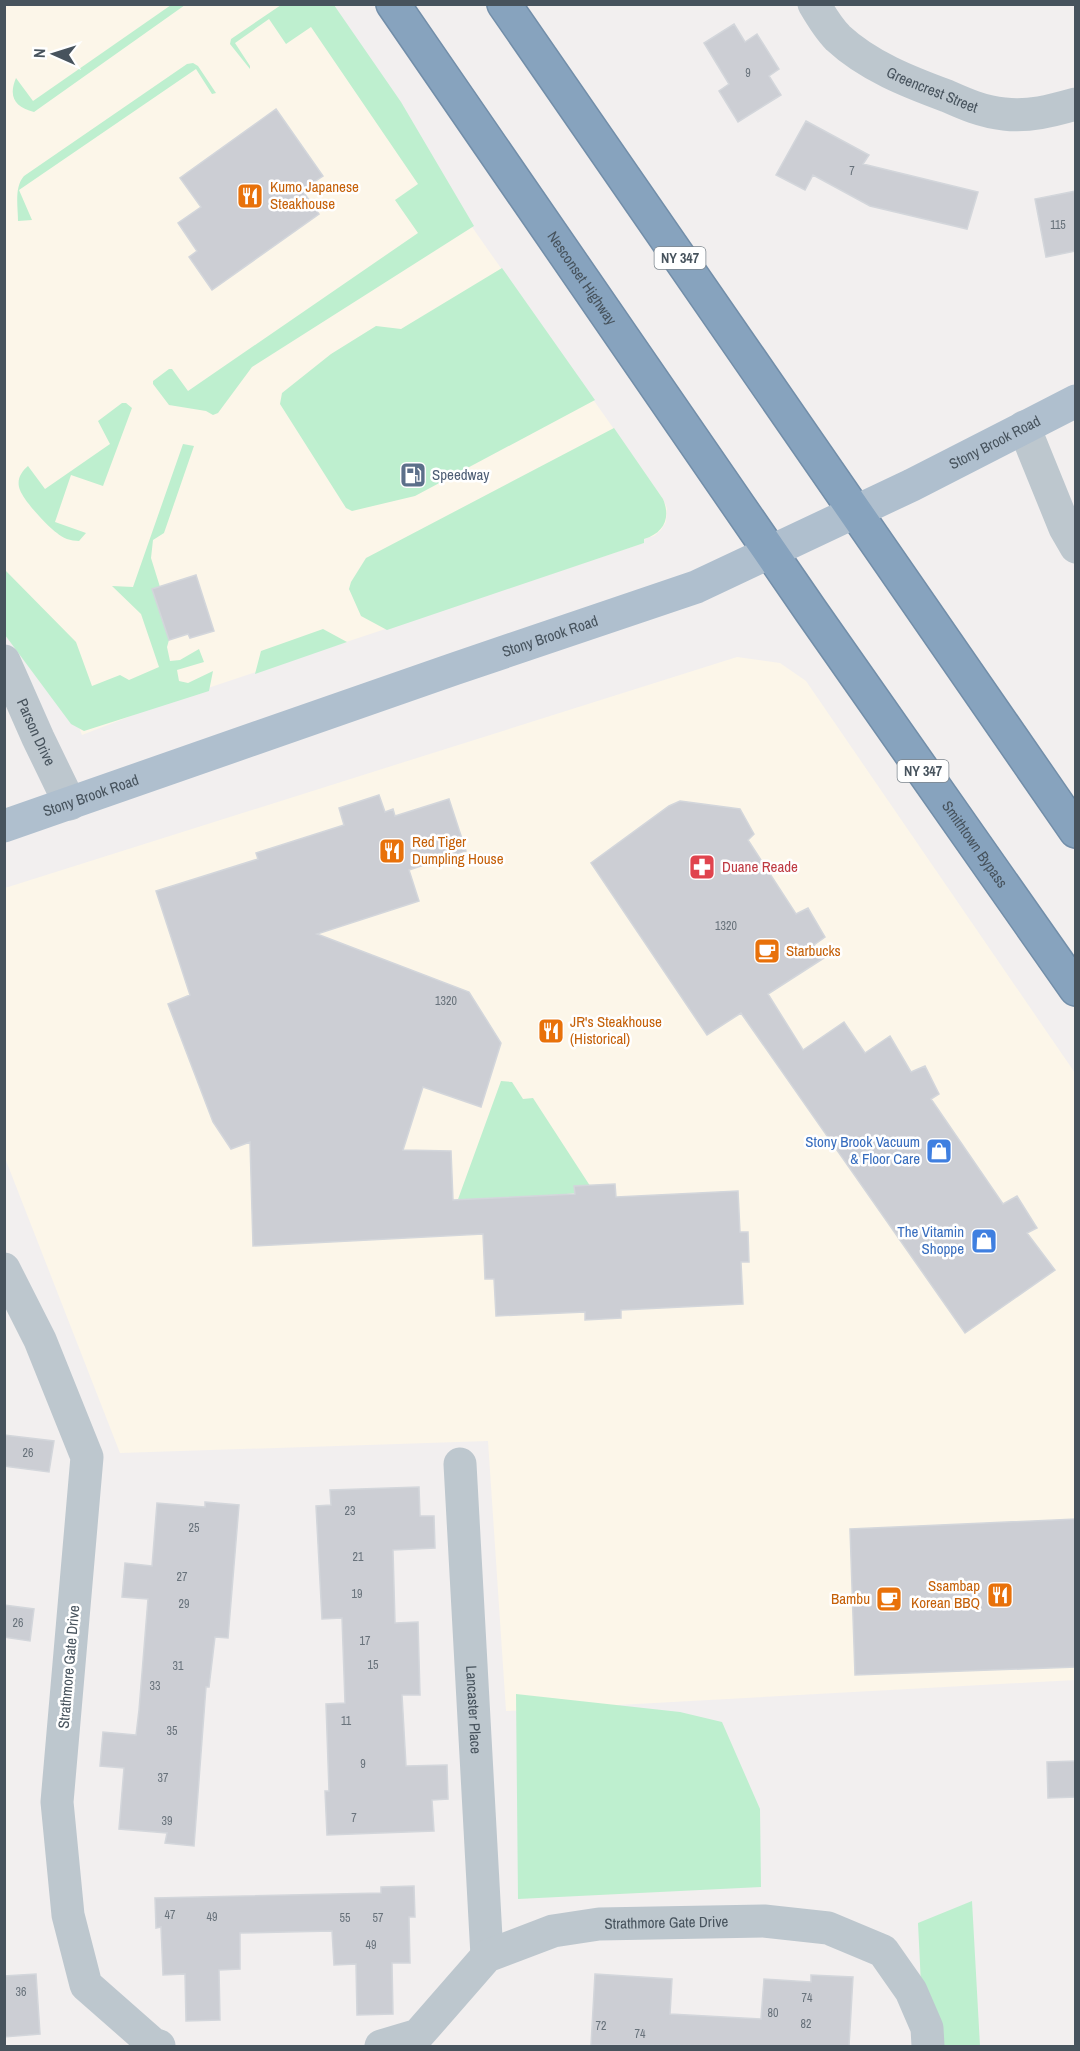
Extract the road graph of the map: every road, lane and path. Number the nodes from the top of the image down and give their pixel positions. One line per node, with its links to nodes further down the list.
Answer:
1 (393, 4): 9 (highway, Nesconset Highway / NY 347)
2 (504, 4): 7 (highway, NY 347)
3 (814, 4): 4 (street, Greencrest Street)
4 (1076, 104)
5 (1076, 401): 6 (main road, Stony Brook Road)
6 (1024, 428): 7 (main road, Stony Brook Road); 8 (street)
7 (855, 512): 9 (main road, Stony Brook Road); 13 (highway, NY 347)
8 (1076, 548)
9 (771, 552): 11 (main road, Stony Brook Road); 14 (highway, Smithtown Bypass / NY 347)
10 (4, 661): 11 (street, Parson Drive)
11 (70, 804): 12 (main road, Stony Brook Road)
12 (4, 826)
13 (1076, 831)
14 (1076, 989)
15 (4, 1269): 18 (street, Strathmore Gate Drive)
16 (460, 1464): 17 (street, Lancaster Place)
17 (487, 1956): 19 (street, Strathmore Gate Drive); 20 (street, Strathmore Gate Drive)
18 (159, 2046)
19 (381, 2046)
20 (928, 2046)

